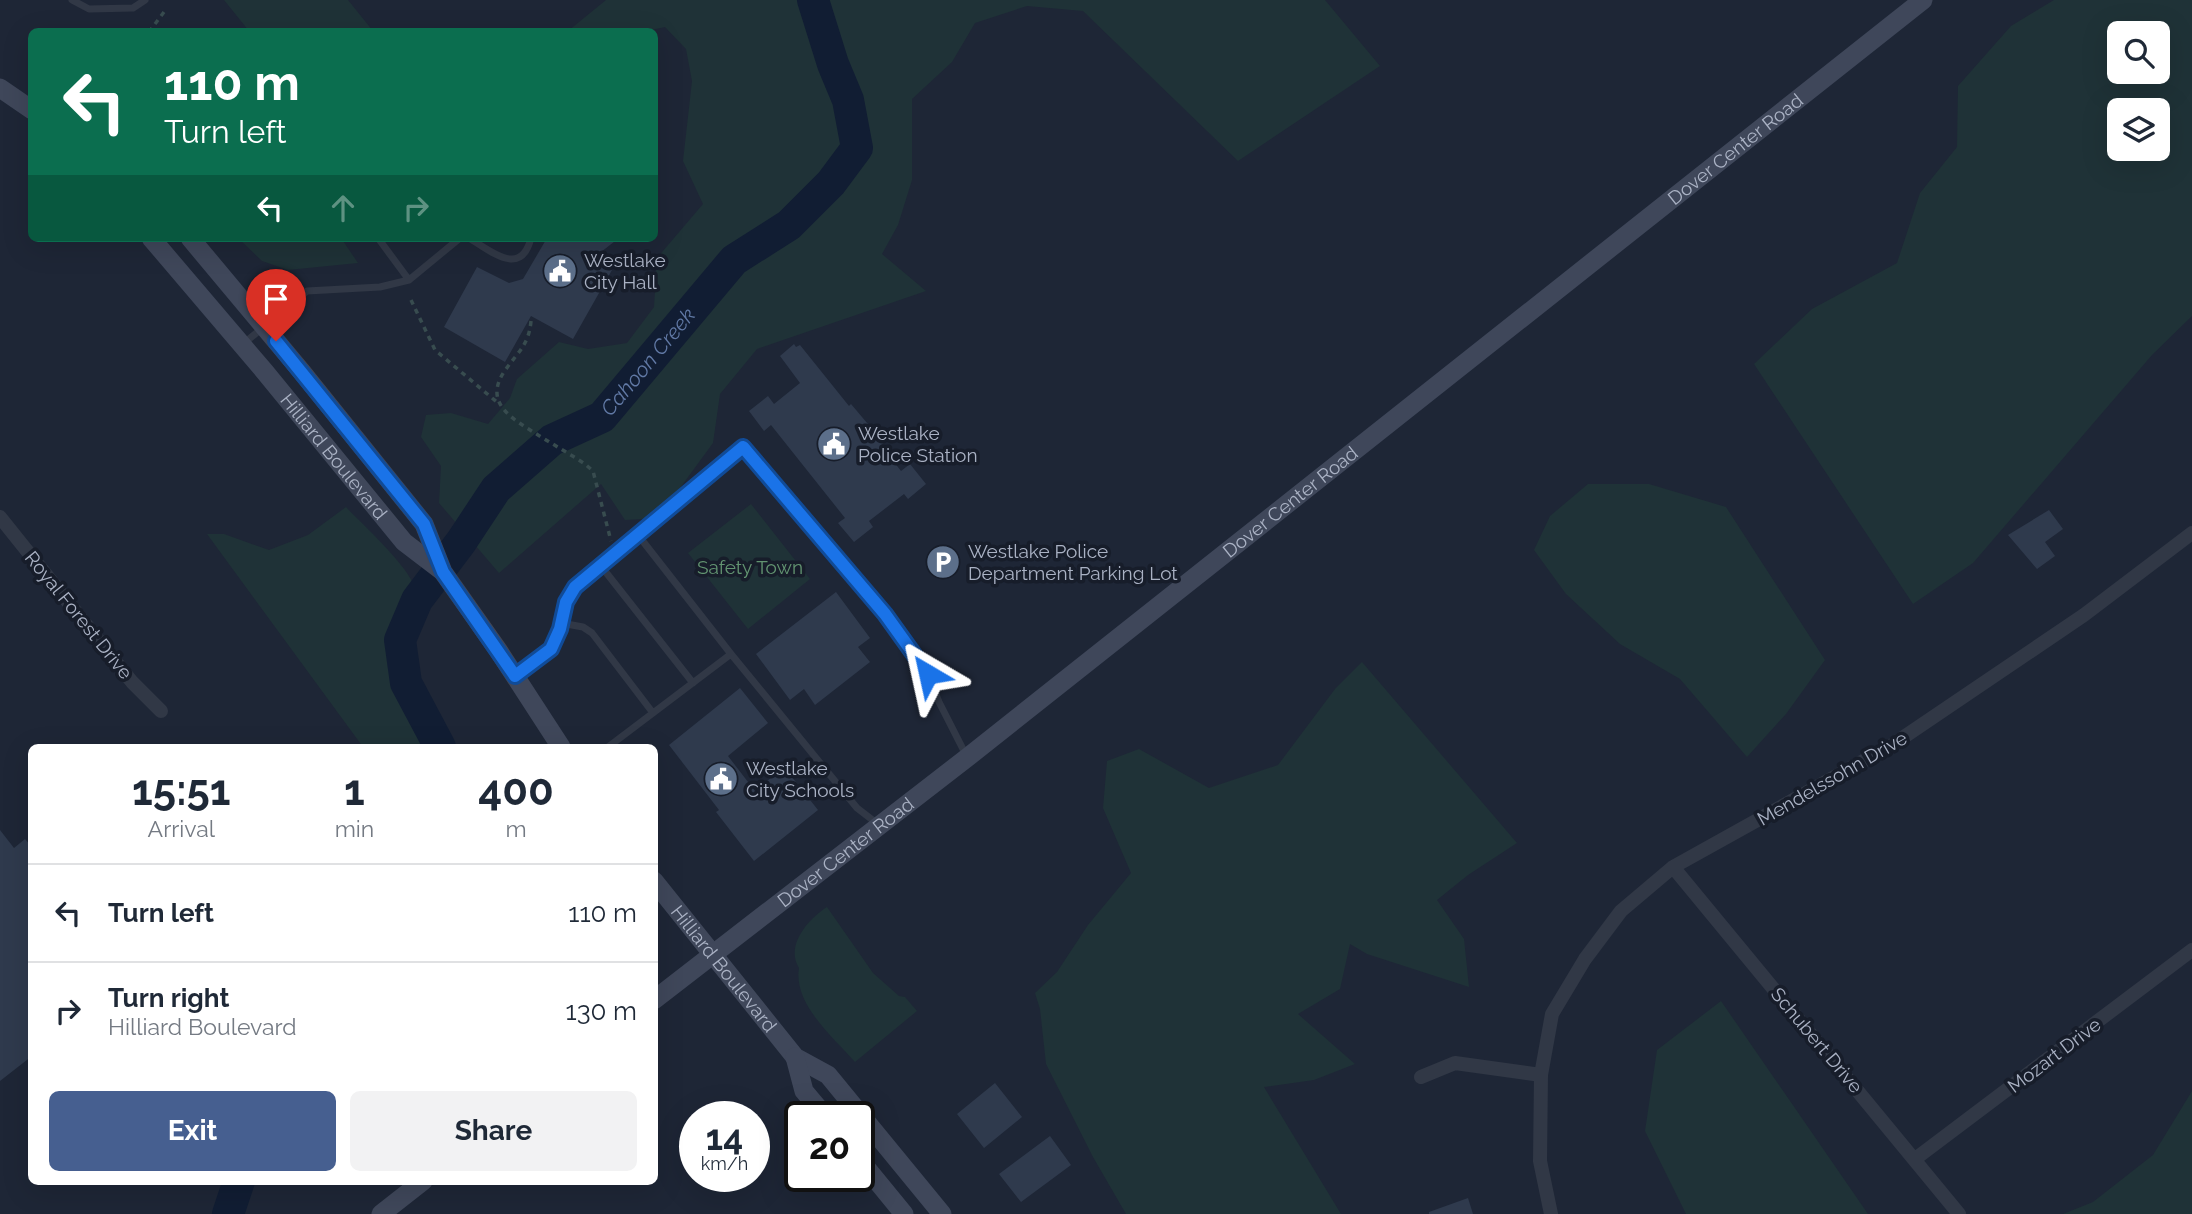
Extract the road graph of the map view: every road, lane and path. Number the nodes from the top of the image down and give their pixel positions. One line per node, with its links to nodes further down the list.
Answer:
1 (72, 0): 2 (lane)
2 (145, 0)
3 (1923, 0): 34 (main road, Dover Center Road)
4 (164, 12): 5 (path)
5 (152, 28)
6 (0, 88): 7 (main road)
7 (28, 107)
8 (154, 242): 18 (main road, Hilliard Boulevard)
9 (193, 242): 17 (main road, Hilliard Boulevard)
10 (381, 242): 14 (lane)
11 (453, 242): 14 (lane)
12 (475, 242): 13 (lane)
13 (530, 242)
14 (409, 280): 17 (lane)
15 (411, 300): 19 (path)
16 (530, 321): 19 (path)
17 (263, 325): 18 (lane); 25 (main road, Hilliard Boulevard)
18 (242, 344): 25 (main road, Hilliard Boulevard)
19 (500, 405): 23 (path)
20 (0, 517): 30 (street, Royal Forest Drive)
21 (2192, 533): 36 (street, Mendelssohn Drive)
22 (638, 535): 23 (lane); 27 (lane); 34 (lane)
23 (617, 553): 24 (lane)
24 (601, 566): 26 (lane); 29 (lane)
25 (443, 572): 28 (main road, Hilliard Boulevard)
26 (561, 622): 28 (lane); 31 (lane)
27 (731, 654): 29 (lane); 35 (lane)
28 (515, 676): 32 (main road, Hilliard Boulevard)
29 (693, 683): 31 (lane)
30 (161, 711)
31 (653, 713): 33 (lane)
32 (559, 744)
33 (612, 744)
34 (968, 757): 35 (main road, Dover Center Road)
35 (880, 825): 39 (main road, Dover Center Road)
36 (1673, 867): 42 (street, Mendelssohn Drive); 45 (street, Schubert Drive)
37 (658, 886): 39 (main road, Hilliard Boulevard)
38 (2192, 950): 45 (street, Mozart Drive)
39 (713, 955): 40 (main road, Dover Center Road); 41 (main road, Hilliard Boulevard)
40 (658, 997)
41 (795, 1057): 44 (main road, Hilliard Boulevard); 50 (main road, Hilliard Boulevard)
42 (1541, 1075): 43 (street); 51 (street, Mendelssohn Drive)
43 (1421, 1077)
44 (812, 1101)
45 (1915, 1159): 52 (street, Schubert Drive)
46 (875, 1179): 49 (main road)
47 (418, 1185): 48 (main road)
48 (381, 1214)
49 (904, 1214)
50 (942, 1214)
51 (1552, 1214)
52 (1959, 1214)

